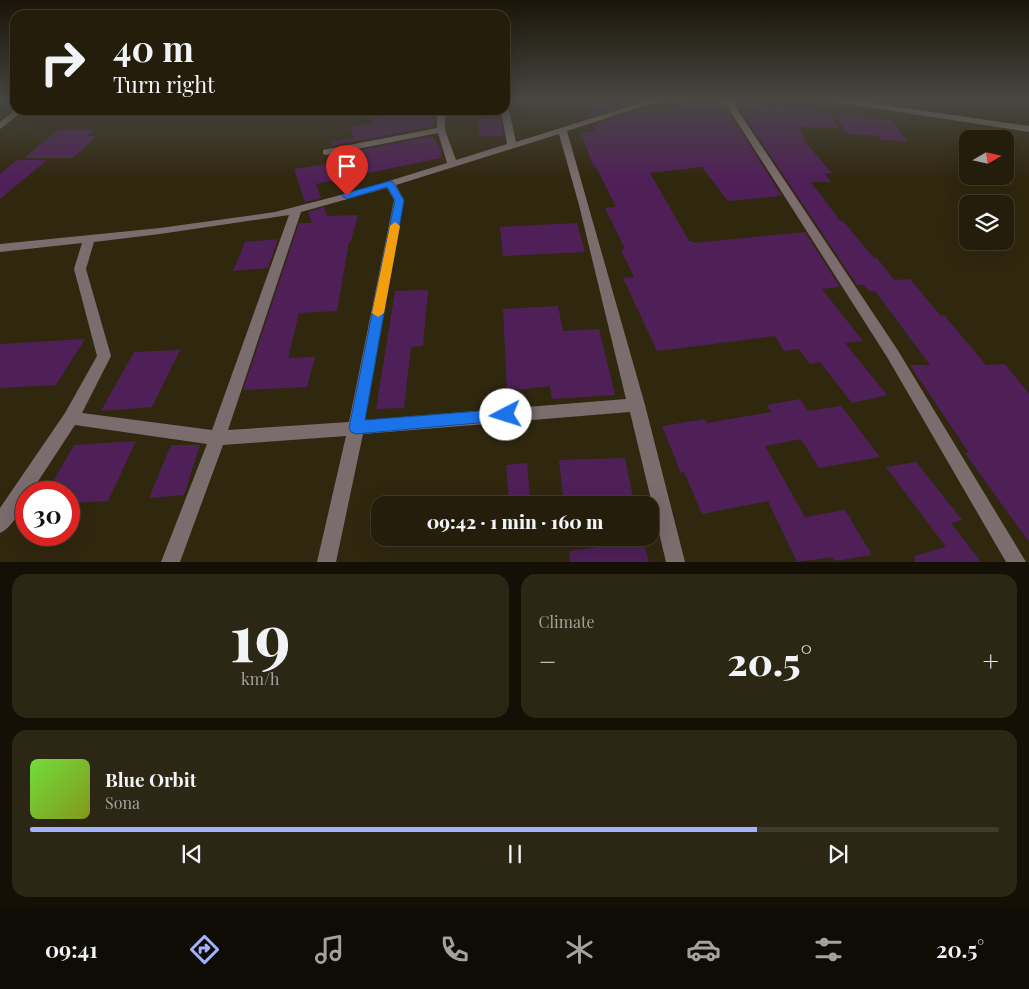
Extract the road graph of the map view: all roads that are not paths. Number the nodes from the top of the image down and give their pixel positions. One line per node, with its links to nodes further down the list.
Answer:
1 (441, 126): 5 (street)
2 (508, 126): 7 (street)
3 (574, 126): 6 (street)
4 (744, 126): 22 (street)
5 (441, 130): 8 (street); 9 (street)
6 (562, 130): 7 (street); 14 (street)
7 (512, 147): 9 (street)
8 (326, 152)
9 (453, 165): 10 (street)
10 (390, 184): 11 (street); 16 (street)
11 (296, 209): 12 (street); 17 (street)
12 (89, 238): 13 (street); 15 (street)
13 (0, 248)
14 (637, 405): 16 (street); 21 (street)
15 (71, 418): 17 (street); 18 (street)
16 (356, 428): 17 (street); 20 (street)
17 (216, 438): 19 (street)
18 (0, 524)
19 (170, 562)
20 (326, 562)
21 (676, 562)
22 (1017, 562)

